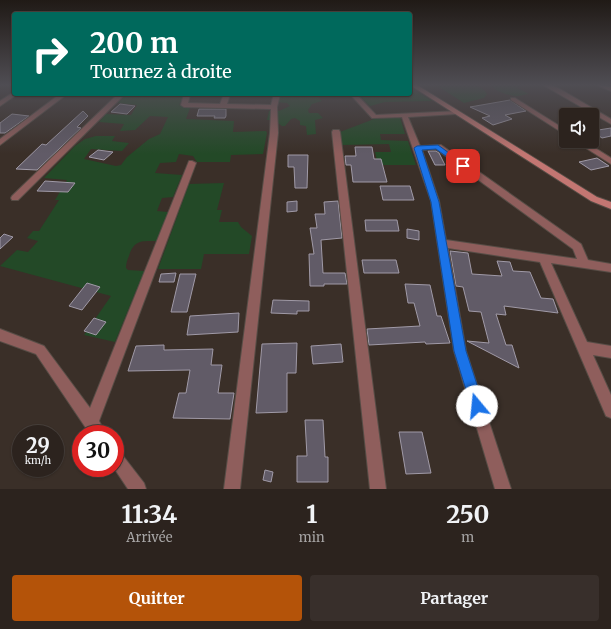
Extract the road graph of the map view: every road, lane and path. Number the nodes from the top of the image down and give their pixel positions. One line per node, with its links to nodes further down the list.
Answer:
1 (274, 107): 32 (street)
2 (46, 108): 13 (street)
3 (108, 108): 18 (street)
4 (366, 108): 9 (street)
5 (449, 108): 8 (street)
6 (526, 108): 11 (street)
7 (588, 108): 10 (street)
8 (456, 112): 9 (street); 19 (street)
9 (404, 115): 14 (street)
10 (611, 122)
11 (559, 129)
12 (336, 132): 33 (street)
13 (0, 143)
14 (417, 148): 20 (street); 22 (street)
15 (590, 148): 16 (street)
16 (611, 162)
17 (192, 163): 29 (street)
18 (15, 198)
19 (611, 206)
20 (442, 243): 21 (street); 34 (street)
21 (544, 259): 22 (street); 25 (street)
22 (584, 264): 23 (street)
23 (611, 268)
24 (0, 335): 28 (street)
25 (583, 348): 26 (street); 27 (street)
26 (611, 352)
27 (611, 411)
28 (93, 425)
29 (96, 425)
30 (124, 470): 31 (street)
31 (138, 489)
32 (232, 489)
33 (378, 489)
34 (503, 489)

